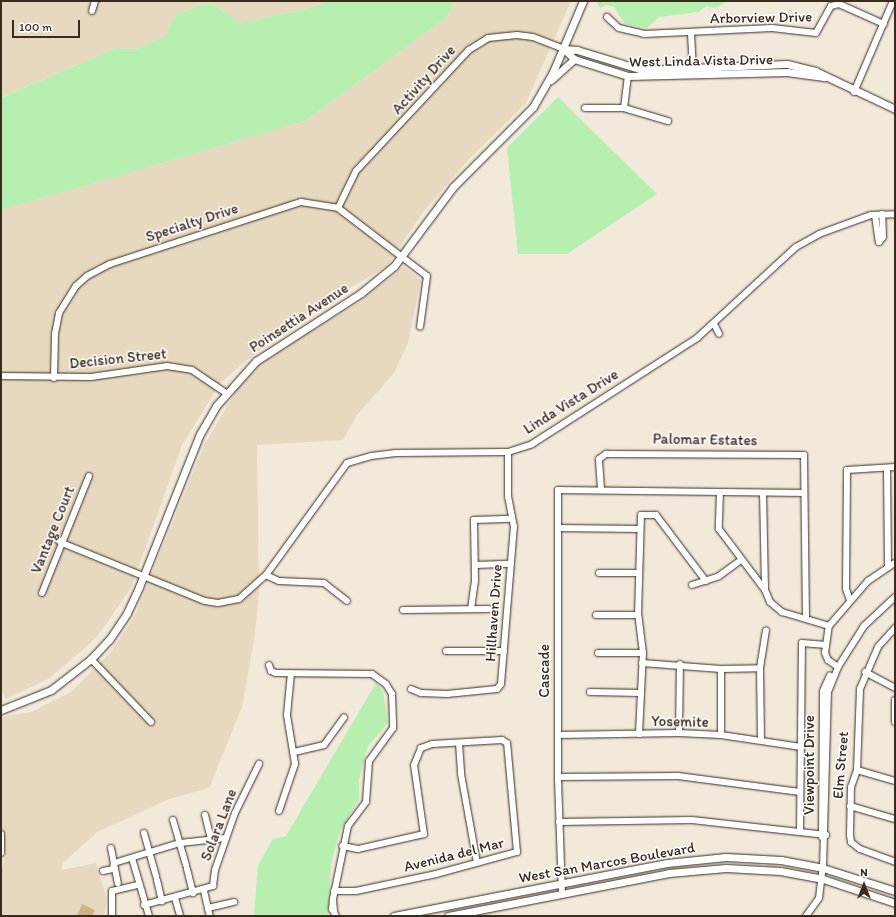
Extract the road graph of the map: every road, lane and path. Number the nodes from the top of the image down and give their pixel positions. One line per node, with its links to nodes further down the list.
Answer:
1 (96, 1): 4 (street)
2 (583, 1): 8 (main road, Poinsettia Avenue)
3 (893, 1): 6 (street)
4 (92, 11)
5 (607, 17): 7 (street, Arborview Drive)
6 (884, 24): 7 (street, Arborview Drive); 15 (street)
7 (691, 33): 10 (street, Arborview Drive)
8 (564, 48): 9 (main road); 10 (main road, West Linda Vista Drive); 14 (main road, Poinsettia Avenue); 20 (street, Activity Drive)
9 (574, 59): 11 (main road, West Linda Vista Drive); 14 (main road)
10 (693, 67): 12 (street, Arborview Drive); 13 (main road, West Linda Vista Drive)
11 (628, 76): 12 (main road, West Linda Vista Drive); 17 (street)
12 (693, 76): 13 (main road, West Linda Vista Drive)
13 (825, 77): 15 (main road, West Linda Vista Drive)
14 (548, 82): 24 (main road, Poinsettia Avenue)
15 (854, 92): 18 (main road, West Linda Vista Drive)
16 (585, 108): 17 (street)
17 (624, 108): 19 (street)
18 (895, 109)
19 (668, 121)
20 (338, 208): 24 (street, Specialty Drive); 29 (street, Specialty Drive)
21 (882, 214): 22 (street, Linda Vista Drive); 23 (street, Linda Vista Drive); 23 (street)
22 (895, 214)
23 (875, 215): 25 (street, Linda Vista Drive)
24 (402, 257): 26 (street, Specialty Drive); 30 (main road, Poinsettia Avenue)
25 (714, 324): 27 (street); 31 (street, Linda Vista Drive)
26 (420, 327)
27 (719, 334)
28 (1, 376): 29 (street, Decision Street)
29 (54, 378): 30 (street, Decision Street)
30 (226, 393): 52 (main road, Poinsettia Avenue)
31 (508, 452): 39 (street, Hillhaven Drive); 51 (street, Linda Vista Drive)
32 (887, 468): 33 (street); 48 (street); 59 (street)
33 (895, 468)
34 (89, 476): 43 (street, Vantage Court)
35 (600, 490): 36 (street); 38 (street, Palomar Estates); 40 (street, Cascade)
36 (720, 492): 37 (street); 44 (street)
37 (763, 493): 38 (street); 55 (street)
38 (803, 493): 65 (street)
39 (512, 519): 45 (street, Hillhaven Drive); 47 (street)
40 (558, 528): 41 (street); 94 (street, Cascade)
41 (640, 529): 50 (street); 53 (street)
42 (53, 536): 43 (street, Linda Vista Drive)
43 (62, 543): 52 (street, Linda Vista Drive); 56 (street, Vantage Court)
44 (741, 560): 53 (street); 55 (street)
45 (510, 564): 47 (street); 71 (street, Hillhaven Drive)
46 (895, 564): 48 (street)
47 (475, 565): 60 (street)
48 (888, 567): 59 (street)
49 (599, 573): 50 (street)
50 (639, 573): 64 (street)
51 (266, 575): 52 (street, Linda Vista Drive); 58 (street)
52 (143, 577): 74 (main road, Poinsettia Avenue)
53 (706, 581): 54 (street)
54 (692, 585)
55 (765, 590): 65 (street)
56 (42, 593)
57 (895, 597): 78 (street, Viewpoint Drive)
58 (347, 600)
59 (850, 600): 66 (street)
60 (471, 609): 61 (street); 62 (street)
61 (489, 609)
62 (403, 610)
63 (596, 615): 64 (street)
64 (638, 616): 73 (street)
65 (806, 617): 66 (street)
66 (829, 626): 69 (street)
67 (895, 628): 81 (street, Elm Street)
68 (766, 630): 79 (street)
69 (826, 645): 78 (street); 98 (street)
70 (446, 651): 71 (street)
71 (504, 651): 84 (street, Hillhaven Drive)
72 (598, 653): 73 (street)
73 (643, 653): 75 (street)
74 (91, 659): 88 (main road, Poinsettia Avenue); 90 (street)
75 (642, 663): 76 (street); 86 (street)
76 (680, 664): 80 (street); 92 (street)
77 (268, 665): 82 (street)
78 (838, 667): 114 (street, Viewpoint Drive)
79 (760, 668): 80 (street); 96 (street)
80 (721, 669): 95 (street)
81 (865, 672): 83 (street); 101 (street, Elm Street)
82 (291, 673): 99 (street); 118 (street)
83 (895, 688)
84 (411, 689)
85 (590, 692): 86 (street)
86 (641, 693): 93 (street)
87 (895, 700): 91 (street)
88 (1, 710)
89 (344, 717): 99 (street)
90 (151, 722)
91 (895, 722)
92 (679, 733): 93 (street, Yosemite); 95 (street, Yosemite)
93 (639, 734): 94 (street, Yosemite)
94 (558, 735): 102 (street, Cascade)
95 (721, 735): 96 (street, Yosemite)
96 (761, 740): 98 (street, Yosemite)
97 (459, 743): 118 (street); 125 (street); 125 (street, Avenida del Mar)
98 (801, 747): 104 (street)
99 (294, 752): 106 (street)
100 (259, 764): 115 (street, Solara Lane)
101 (857, 770): 103 (street); 105 (street, Elm Street)
102 (558, 777): 104 (street); 110 (street, Cascade)
103 (895, 781)
104 (800, 792): 111 (street)
105 (850, 806): 108 (street); 123 (street, Elm Street)
106 (279, 810)
107 (205, 815): 116 (street)
108 (895, 819)
109 (173, 820): 117 (street, Solara Lane)
110 (559, 822): 111 (street); 130 (street, Cascade)
111 (800, 831): 114 (street)
112 (144, 833): 120 (street)
113 (1, 834): 121 (street)
114 (824, 834): 126 (street, Viewpoint Drive)
115 (226, 838): 116 (street); 132 (street, Solara Lane)
116 (211, 839): 117 (street)
117 (180, 843): 120 (street); 135 (street, Solara Lane)
118 (342, 846): 133 (street)
119 (111, 848): 124 (street)
120 (150, 852): 122 (street); 138 (street)
121 (1, 853)
122 (132, 858): 124 (street); 131 (street)
123 (895, 862)
124 (114, 863): 127 (street); 129 (street)
125 (477, 863): 133 (street, Avenida del Mar)
126 (823, 868): 128 (street, Viewpoint Drive); 130 (main road, West San Marcos Boulevard); 134 (main road, West San Marcos Boulevard)
127 (103, 871)
128 (823, 879): 136 (main road, West San Marcos Boulevard); 140 (main road, West San Marcos Boulevard); 150 (street, Viewpoint Drive)
129 (118, 883)
130 (560, 883): 136 (street, Cascade); 148 (main road, West San Marcos Boulevard)
131 (139, 885): 141 (street); 144 (street)
132 (204, 891): 135 (street); 142 (street)
133 (334, 891): 143 (street)
134 (895, 891)
135 (193, 893): 137 (street)
136 (562, 894): 149 (main road, West San Marcos Boulevard)
137 (175, 898): 138 (street); 146 (street)
138 (162, 901): 141 (street)
139 (234, 902): 142 (street)
140 (895, 903)
141 (144, 905): 145 (street)
142 (208, 908): 147 (street)
143 (335, 914)
144 (112, 916)
145 (149, 916)
146 (180, 916)
147 (210, 916)
148 (394, 916)
149 (448, 916)
150 (806, 916)

